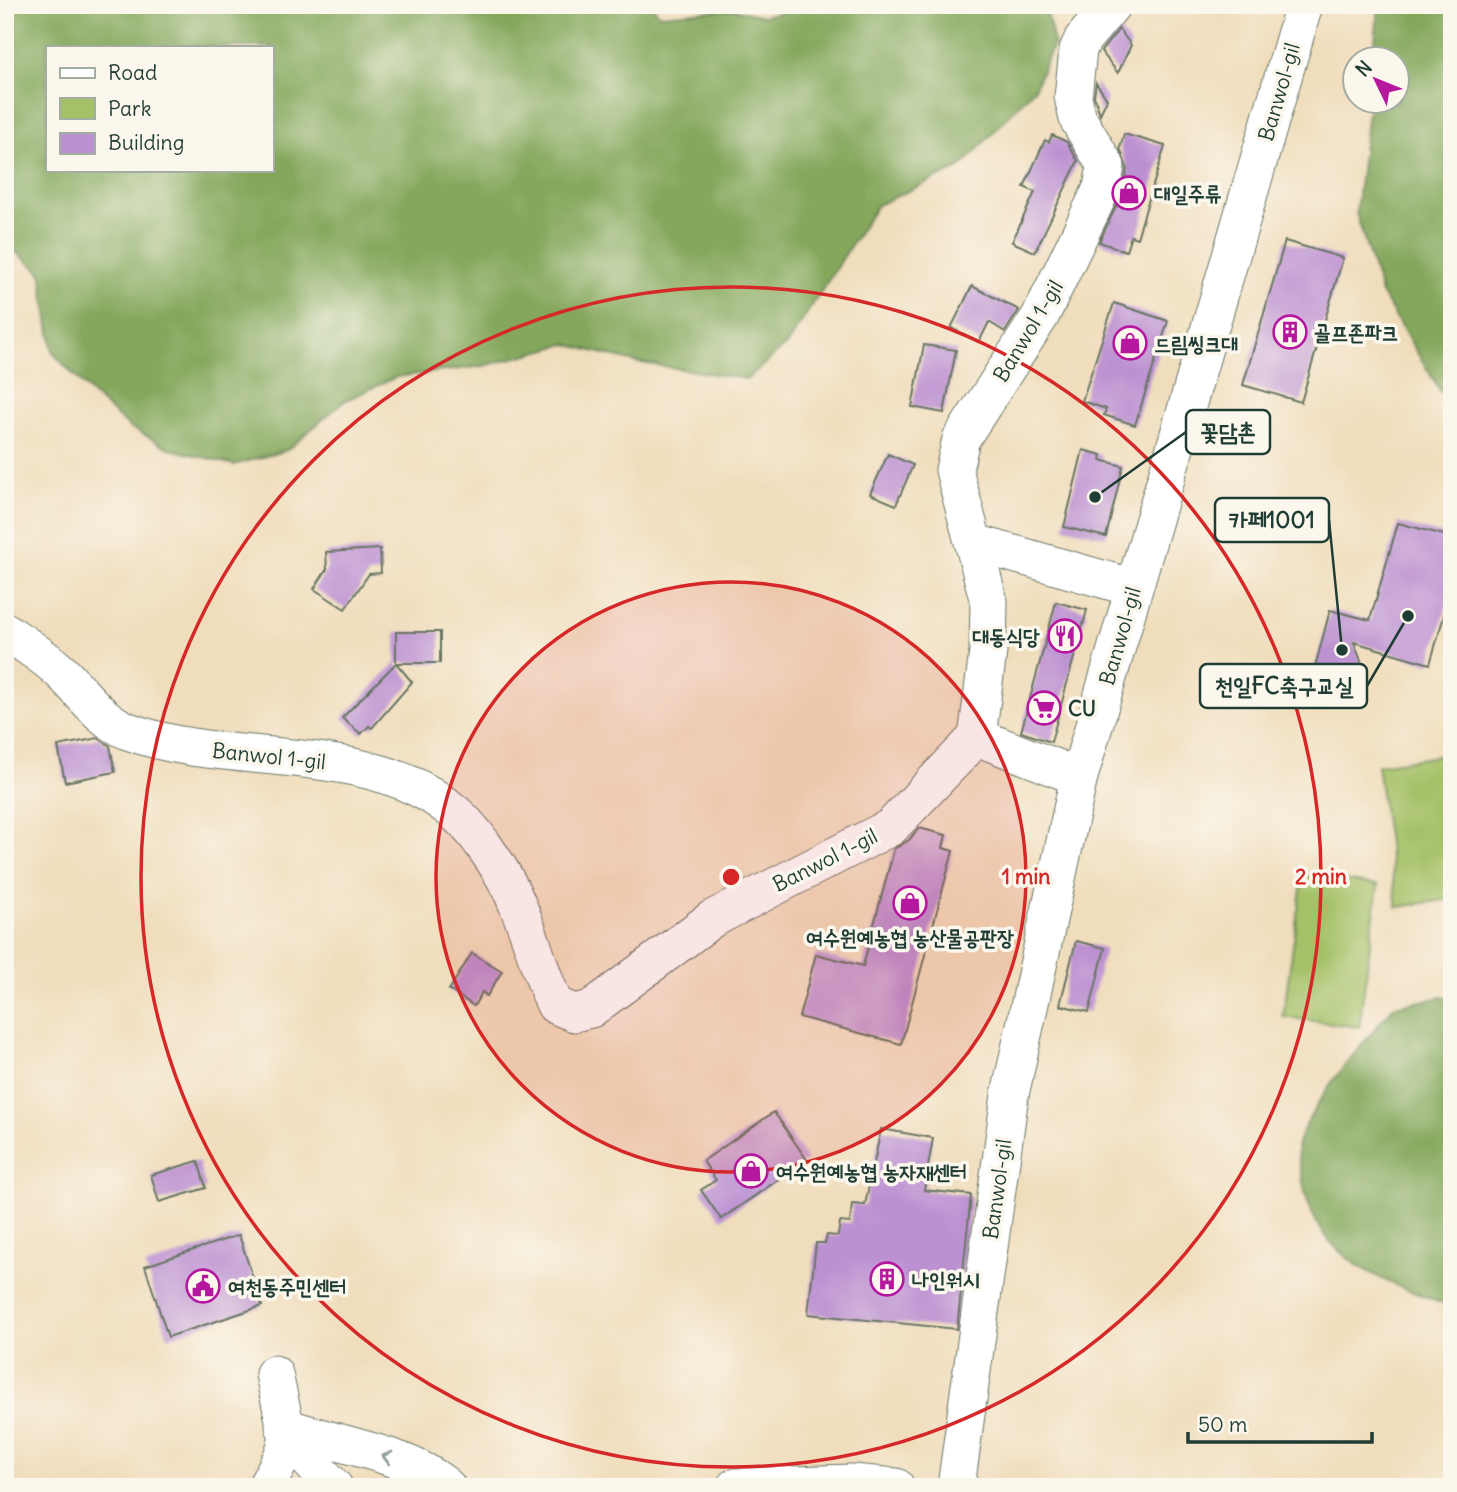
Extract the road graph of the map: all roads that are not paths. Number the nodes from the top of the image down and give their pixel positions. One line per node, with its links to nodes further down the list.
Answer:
1 (1112, 5): 3 (street, Banwol 1-gil)
2 (1304, 5): 4 (street, Banwol-gil)
3 (975, 543): 4 (street); 6 (street, Banwol 1-gil)
4 (1134, 588): 7 (street, Banwol-gil)
5 (5, 631): 6 (street, Banwol 1-gil)
6 (977, 737): 7 (street)
7 (1079, 777): 15 (street, Banwol-gil)
8 (274, 1374): 9 (street)
9 (286, 1432): 10 (street); 11 (street); 12 (street, one-way to 9)
10 (266, 1487)
11 (334, 1487)
12 (447, 1487)
13 (735, 1487): 14 (street)
14 (896, 1487)
15 (956, 1487)

